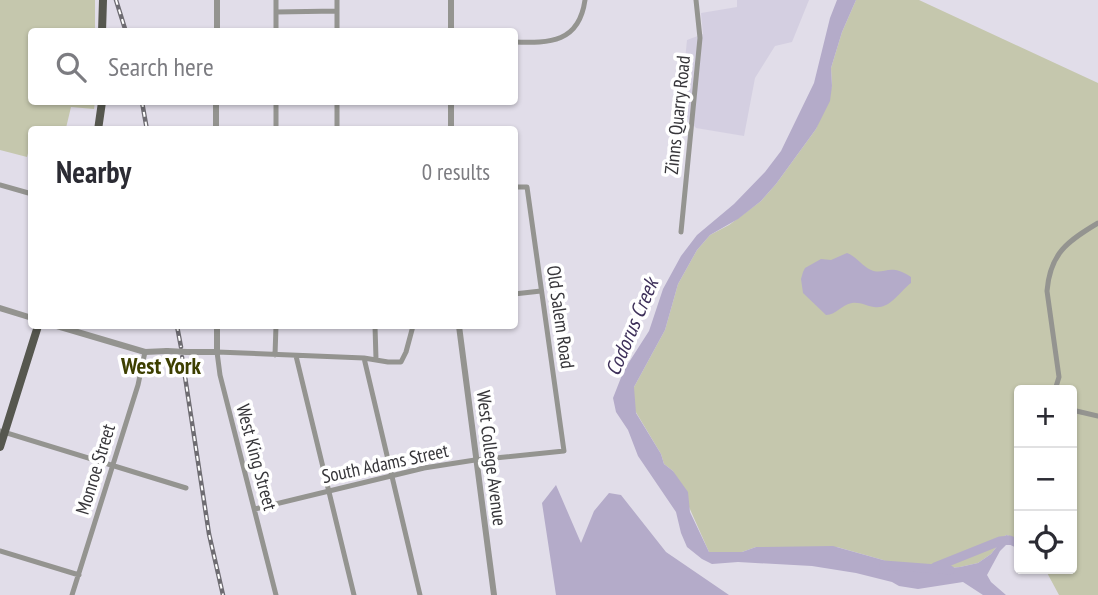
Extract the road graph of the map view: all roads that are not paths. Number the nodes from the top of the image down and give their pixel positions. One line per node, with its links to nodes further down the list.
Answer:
1 (103, 0): 10 (main road)
2 (217, 0): 11 (street)
3 (276, 0): 9 (street)
4 (337, 0): 8 (street)
5 (451, 0): 14 (street)
6 (585, 0): 15 (street)
7 (696, 0): 30 (street, Zinns Quarry Road)
8 (337, 11): 9 (street); 13 (street)
9 (276, 12): 12 (street)
10 (102, 28)
11 (217, 28)
12 (276, 28)
13 (337, 28)
14 (451, 28)
15 (518, 42)
16 (102, 105): 21 (main road)
17 (216, 105): 22 (street)
18 (276, 105): 23 (street)
19 (337, 105): 24 (street)
20 (451, 105): 25 (street)
21 (99, 126)
22 (216, 126)
23 (276, 126)
24 (337, 126)
25 (451, 126)
26 (0, 185): 28 (street)
27 (518, 187): 31 (street, Old Salem Road)
28 (28, 193)
29 (1098, 223): 48 (street)
30 (681, 232)
31 (541, 291): 32 (street); 53 (street, Old Salem Road)
32 (518, 294)
33 (0, 308): 34 (street)
34 (28, 317)
35 (37, 329): 51 (main road)
36 (67, 329): 42 (street)
37 (216, 329): 43 (street, West King Street)
38 (276, 329): 44 (street)
39 (375, 329): 47 (street)
40 (412, 329): 47 (street)
41 (459, 329): 54 (street, West College Avenue)
42 (145, 352): 43 (street, bridge); 55 (street, Monroe Street)
43 (217, 352): 44 (street); 59 (street, West King Street)
44 (275, 355): 45 (street)
45 (296, 356): 46 (street); 58 (street)
46 (364, 358): 47 (street); 56 (street)
47 (376, 359)
48 (1057, 385)
49 (1077, 411): 50 (street)
50 (1098, 416)
51 (2, 431): 52 (main road); 55 (street)
52 (0, 447)
53 (565, 451): 54 (street, South Adams Street)
54 (475, 460): 56 (street, South Adams Street); 66 (street, West College Avenue)
55 (112, 465): 57 (street); 61 (street, Monroe Street)
56 (392, 474): 58 (street, South Adams Street); 65 (street)
57 (186, 488)
58 (329, 491): 59 (street, South Adams Street); 64 (street)
59 (255, 509): 63 (street, West King Street)
60 (0, 551): 61 (street)
61 (79, 575): 62 (street, Monroe Street)
62 (72, 595)
63 (276, 595)
64 (354, 595)
65 (420, 595)
66 (494, 595)

